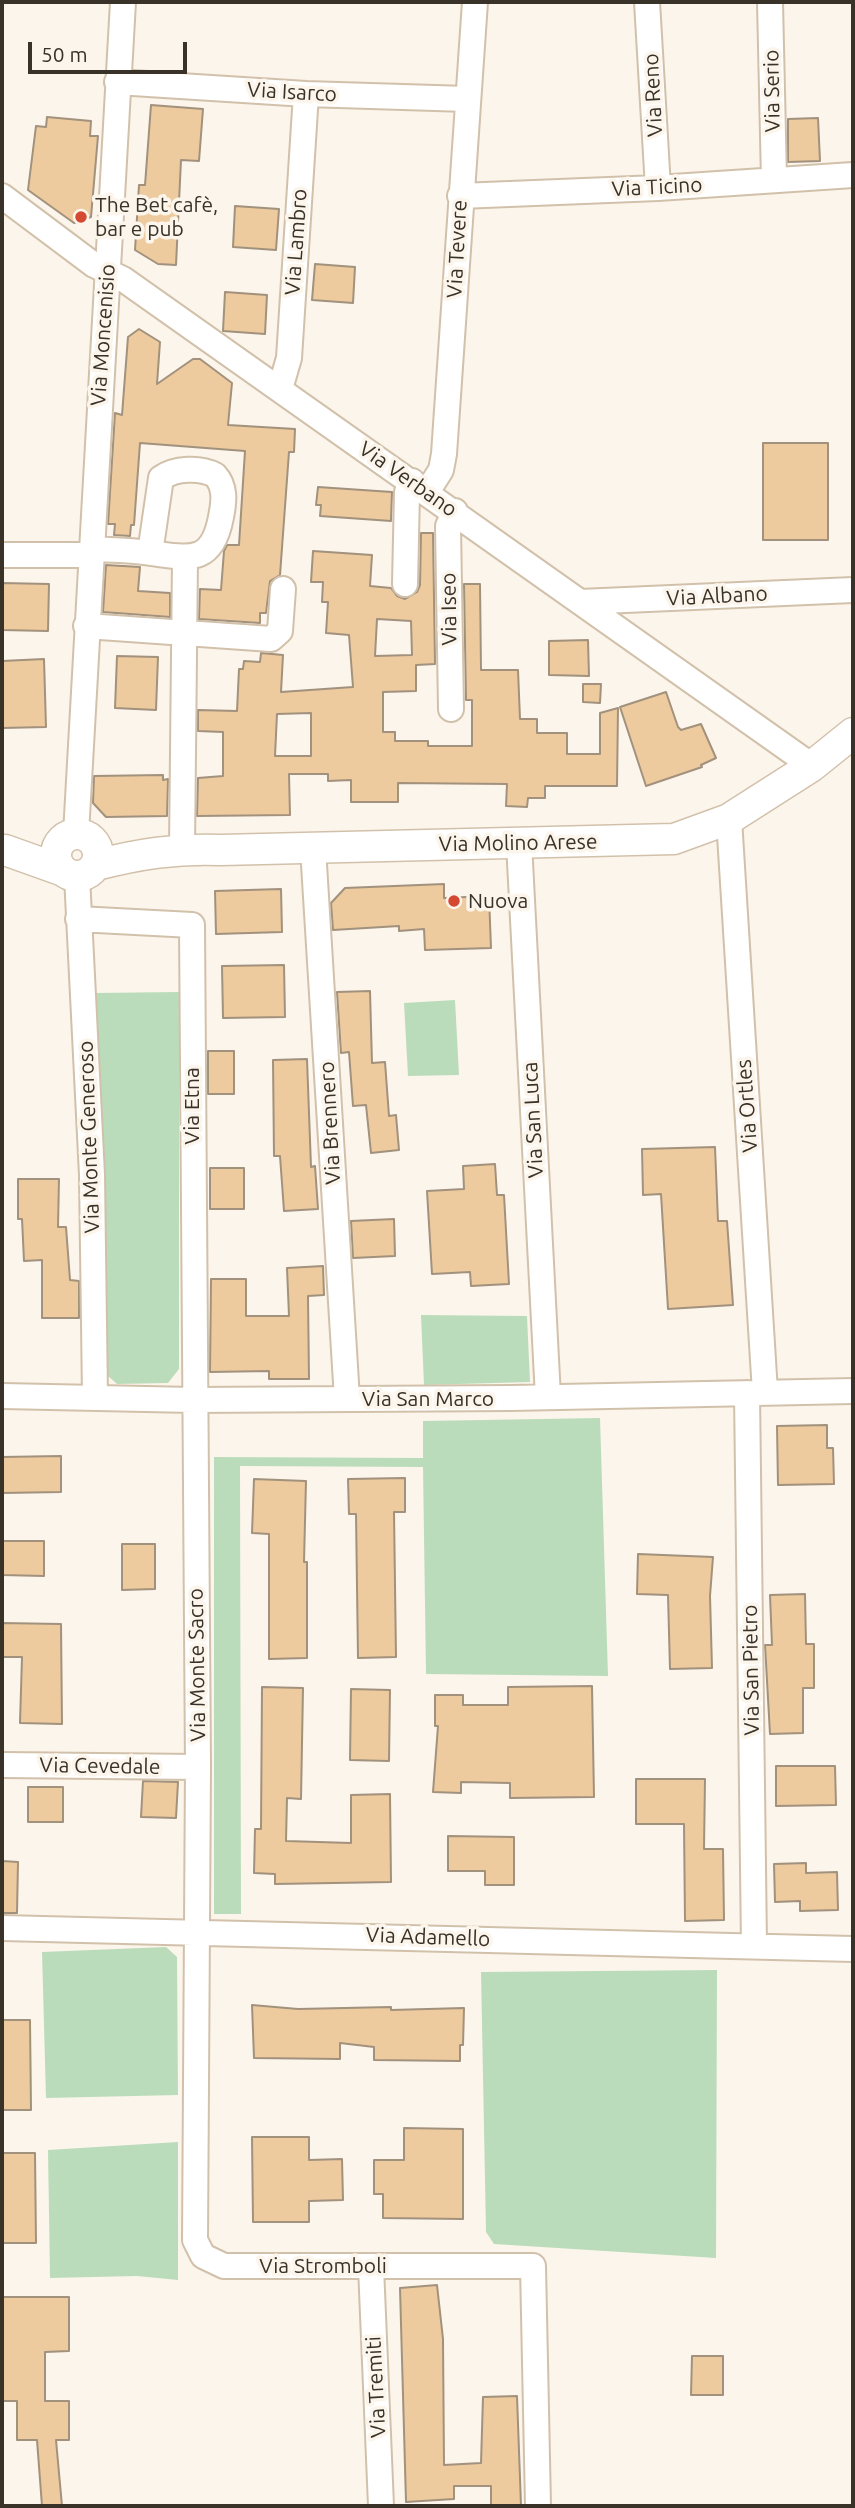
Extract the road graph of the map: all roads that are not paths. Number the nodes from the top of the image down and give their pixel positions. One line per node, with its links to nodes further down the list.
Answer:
1 (122, 2): 5 (street, Via Moncenisio)
2 (475, 2): 7 (street, Via Tevere)
3 (647, 2): 10 (street, Via Reno)
4 (770, 2): 9 (street, Via Serio)
5 (117, 82): 6 (street, Via Isarco); 13 (street, Via Moncenisio)
6 (306, 94): 7 (street, Via Isarco); 14 (street, Via Lambro)
7 (467, 99): 11 (street, Via Tevere)
8 (853, 175): 9 (street, Via Ticino)
9 (774, 180): 10 (street, Via Ticino)
10 (658, 188): 11 (street, Via Ticino)
11 (460, 195): 15 (street, Via Tevere)
12 (2, 196): 13 (street, Via Verbano)
13 (107, 272): 14 (street, Via Verbano); 17 (street, Via Moncenisio)
14 (280, 389): 15 (street, Via Verbano)
15 (419, 486): 16 (street, Via Verbano); 21 (street, Via Iseo)
16 (455, 511): 24 (street, Via Verbano); 27 (street, Via Iseo)
17 (90, 552): 18 (street); 19 (street); 25 (street, Via Moncenisio)
18 (150, 553): 20 (street); 20 (street)
19 (2, 555)
20 (185, 559): 26 (street)
21 (405, 584)
22 (283, 589): 26 (street)
23 (853, 590): 24 (street, Via Albano)
24 (580, 602): 29 (street, Via Verbano)
25 (86, 626): 26 (street); 35 (street, Via Moncenisio)
26 (183, 634): 32 (street)
27 (451, 709)
28 (853, 733): 29 (street, Via Molino Arese)
29 (812, 766): 30 (street, Via Molino Arese)
30 (729, 820): 31 (street, Via Molino Arese); 38 (street, Via Ortles)
31 (519, 844): 33 (street, Via Molino Arese); 41 (street, Via San Luca)
32 (182, 848): 33 (street, Via Molino Arese); 35 (street, Via Molino Arese)
33 (313, 848): 42 (street, Via Brennero)
34 (3, 850): 35 (street, Via Molino Arese)
35 (77, 855): 36 (street, Via Monte Generoso)
36 (78, 919): 40 (street, Via Monte Generoso); 43 (street, Via Etna)
37 (853, 1391): 38 (street, Via San Marco)
38 (756, 1392): 41 (street, Via San Marco); 48 (street, Via San Pietro)
39 (2, 1396): 40 (street, Via San Marco)
40 (95, 1397): 43 (street, Via San Marco)
41 (548, 1397): 42 (street, Via San Marco)
42 (346, 1399): 43 (street, Via San Marco)
43 (194, 1400): 45 (street, Via Monte Sacro)
44 (2, 1765): 45 (street, Via Cevedale)
45 (198, 1767): 47 (street, Via Monte Sacro)
46 (2, 1928): 47 (street, Via Adamello)
47 (195, 1930): 48 (street, Via Adamello); 50 (street, Via Stromboli)
48 (754, 1946): 49 (street, Via Adamello)
49 (853, 1949)
50 (370, 2267): 51 (street, Via Tremiti); 52 (street, Via Stromboli)
51 (381, 2506)
52 (538, 2506)

